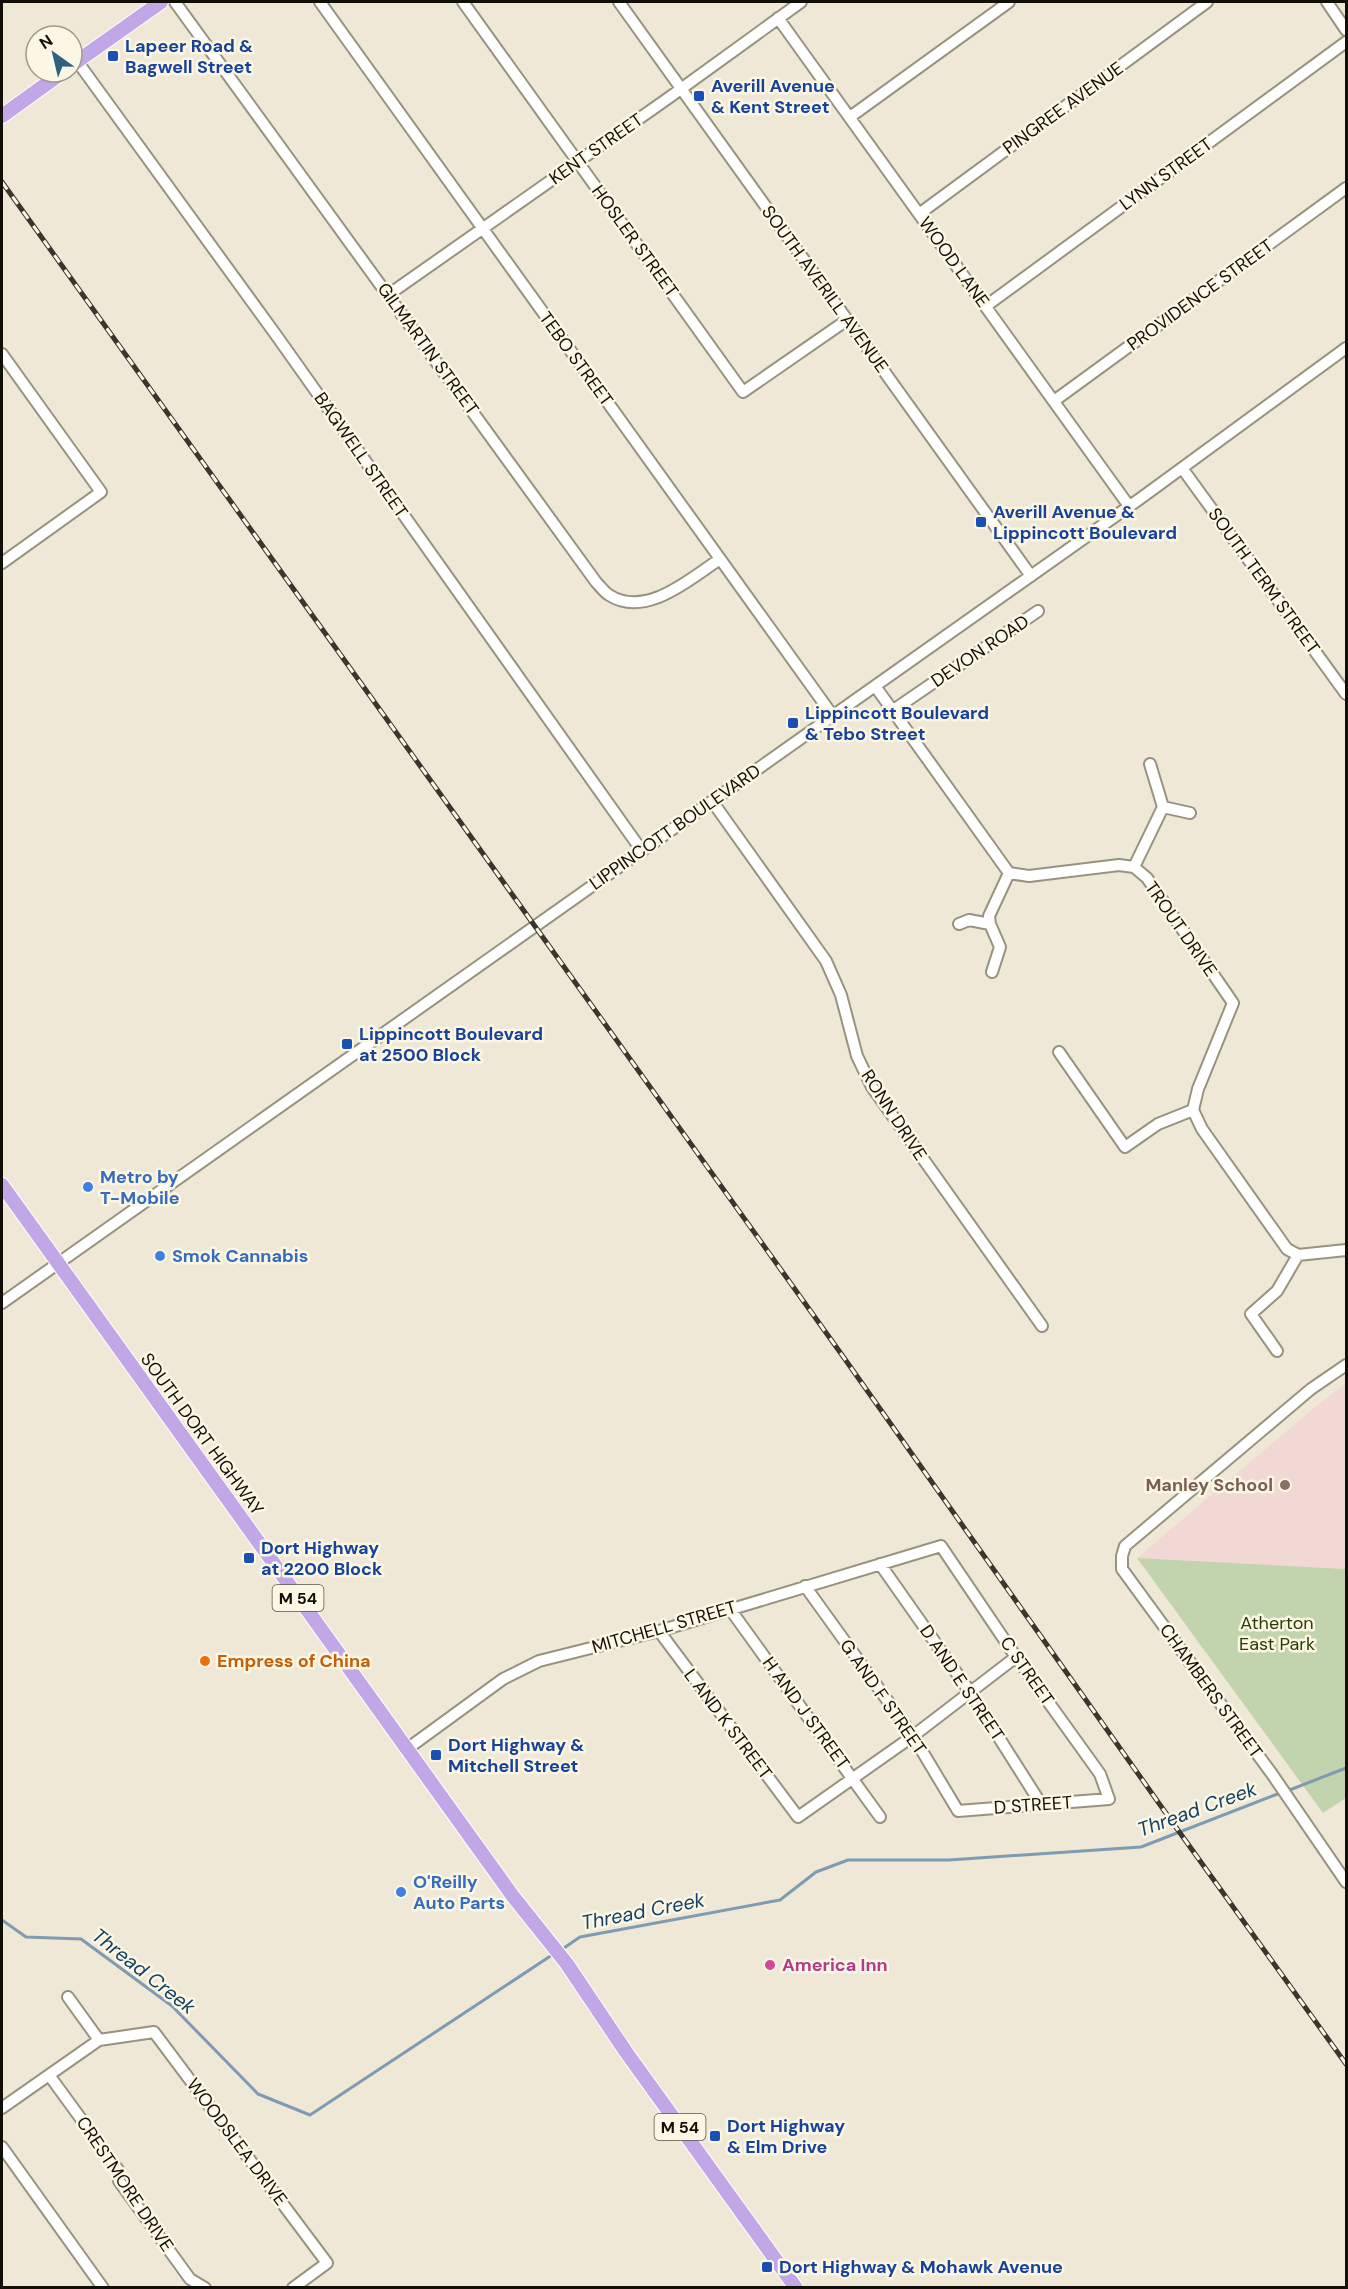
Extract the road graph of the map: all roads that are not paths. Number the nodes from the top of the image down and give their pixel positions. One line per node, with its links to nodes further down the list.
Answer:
1 (161, 2): 13 (main road)
2 (175, 2): 23 (street, GILMARTIN STREET)
3 (320, 2): 22 (street, TEBO STREET)
4 (463, 2): 19 (street, HOSLER STREET)
5 (619, 2): 16 (street, SOUTH AVERILL AVENUE)
6 (801, 2): 10 (street, KENT STREET)
7 (1009, 2): 18 (street)
8 (1207, 2): 21 (street, PINGREE AVENUE)
9 (1327, 2): 11 (street)
10 (778, 18): 16 (street, KENT STREET); 18 (street, WOOD LANE)
11 (1347, 30)
12 (1347, 42): 24 (street, LYNN STREET)
13 (84, 57)
14 (84, 75): 43 (street, BAGWELL STREET)
15 (46, 84): 17 (main road)
16 (682, 88): 19 (street, KENT STREET); 25 (street, SOUTH AVERILL AVENUE)
17 (2, 116)
18 (850, 117): 21 (street, WOOD LANE)
19 (578, 162): 22 (street, KENT STREET); 25 (street, HOSLER STREET)
20 (1347, 188): 28 (street, PROVIDENCE STREET)
21 (919, 214): 24 (street, WOOD LANE)
22 (482, 229): 23 (street, KENT STREET); 31 (street, TEBO STREET)
23 (388, 295): 31 (street, GILMARTIN STREET)
24 (986, 306): 28 (street, WOOD LANE)
25 (847, 320): 33 (street, SOUTH AVERILL AVENUE)
26 (1347, 348): 29 (street, LIPPINCOTT BOULEVARD)
27 (2, 354): 32 (street)
28 (1054, 401): 30 (street, WOOD LANE)
29 (1182, 468): 30 (street, LIPPINCOTT BOULEVARD); 36 (street, SOUTH TERM STREET)
30 (1129, 506): 33 (street, LIPPINCOTT BOULEVARD)
31 (720, 559): 38 (street, TEBO STREET)
32 (2, 561)
33 (1031, 576): 35 (street, LIPPINCOTT BOULEVARD)
34 (1038, 611): 37 (street, DEVON ROAD)
35 (875, 686): 37 (street); 38 (street, LIPPINCOTT BOULEVARD)
36 (1347, 694)
37 (892, 711): 45 (street)
38 (833, 716): 40 (street, LIPPINCOTT BOULEVARD)
39 (1150, 764): 41 (street)
40 (712, 801): 43 (street, LIPPINCOTT BOULEVARD); 56 (street, RONN DRIVE)
41 (1163, 807): 42 (street); 44 (street)
42 (1190, 813)
43 (642, 851): 54 (street, LIPPINCOTT BOULEVARD)
44 (1134, 867): 45 (street, TROUT DRIVE); 50 (street, TROUT DRIVE)
45 (1010, 873): 46 (street)
46 (989, 920): 47 (street); 48 (street)
47 (958, 924)
48 (992, 972)
49 (1059, 1052): 50 (street)
50 (1194, 1110): 53 (street)
51 (2, 1185): 54 (main road, SOUTH DORT HIGHWAY / M 54)
52 (1347, 1250): 53 (street)
53 (1298, 1255): 57 (street)
54 (57, 1263): 55 (street, LIPPINCOTT BOULEVARD); 67 (main road, SOUTH DORT HIGHWAY / M 54)
55 (2, 1303)
56 (1042, 1326)
57 (1277, 1351)
58 (1347, 1365): 73 (street, CHAMBERS STREET)
59 (941, 1546): 60 (street, MITCHELL STREET); 64 (street, C STREET)
60 (880, 1564): 61 (street, MITCHELL STREET); 65 (street, D AND E STREET)
61 (805, 1586): 62 (street, MITCHELL STREET); 66 (street, G AND F STREET)
62 (730, 1609): 63 (street, MITCHELL STREET); 68 (street, H AND J STREET)
63 (658, 1631): 67 (street, MITCHELL STREET); 68 (street, L AND K STREET)
64 (1016, 1657): 65 (street); 69 (street, C STREET)
65 (970, 1692): 66 (street); 70 (street, D AND E STREET)
66 (913, 1736): 68 (street); 71 (street, G AND F STREET)
67 (407, 1749): 79 (main road, SOUTH DORT HIGHWAY / M 54)
68 (853, 1777): 72 (street, H AND J STREET)
69 (1109, 1799): 70 (street, D STREET)
70 (1041, 1804): 71 (street, D STREET)
71 (958, 1811)
72 (880, 1817)
73 (1347, 1882)
74 (68, 1997): 75 (street)
75 (99, 2040): 76 (street, WOODSLEA DRIVE); 82 (street, WOODSLEA DRIVE)
76 (49, 2075): 77 (street, WOODSLEA DRIVE); 81 (street, CRESTMORE DRIVE)
77 (2, 2108)
78 (2, 2147): 80 (street)
79 (792, 2286)
80 (103, 2288)
81 (206, 2288)
82 (293, 2288)

